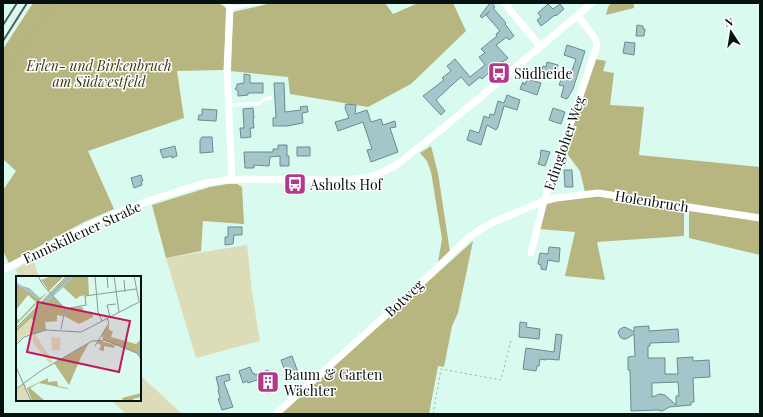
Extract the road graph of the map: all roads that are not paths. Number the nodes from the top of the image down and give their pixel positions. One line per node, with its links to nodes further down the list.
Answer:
1 (262, 3): 4 (lane)
2 (506, 3): 6 (street)
3 (592, 3): 5 (street, Enniskillener Straße)
4 (228, 5): 8 (street)
5 (578, 16): 6 (street, Enniskillener Straße); 10 (street, Edingloher Weg)
6 (540, 46): 9 (street, Enniskillener Straße)
7 (271, 98): 8 (lane)
8 (228, 105): 9 (street)
9 (232, 179): 13 (street, Enniskillener Straße)
10 (544, 201): 11 (street, Holenbruch); 12 (street, Edingloher Weg); 14 (street, Botweg)
11 (760, 218)
12 (531, 253)
13 (3, 270)
14 (276, 414)

